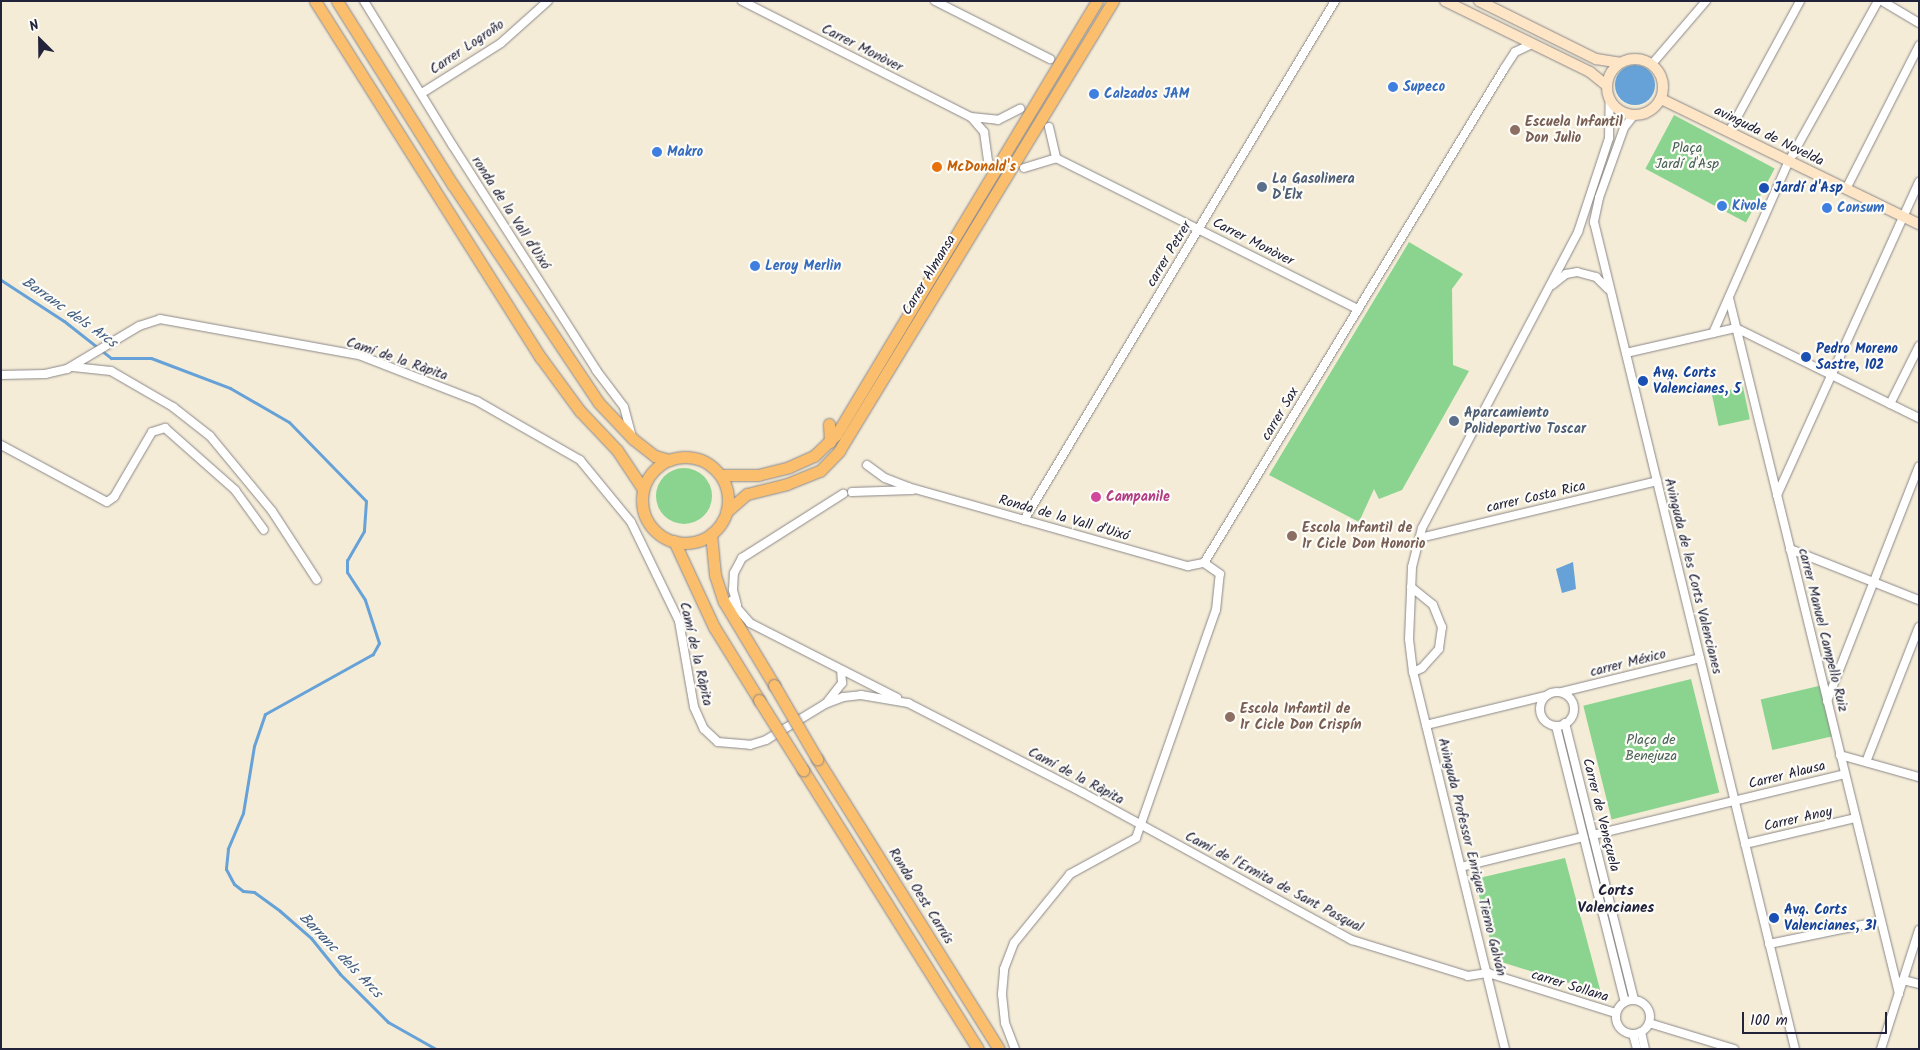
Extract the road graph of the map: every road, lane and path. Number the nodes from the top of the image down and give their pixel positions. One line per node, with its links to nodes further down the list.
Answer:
1 (315, 1): 62 (main road)
2 (337, 1): 54 (main road)
3 (364, 1): 23 (street, ronda de la Vall d'Uixó)
4 (548, 1): 23 (street, Carrer Logroño)
5 (742, 1): 28 (street, Carrer Monòver)
6 (935, 1): 19 (street)
7 (1097, 1): 55 (main road, Carrer Almansa)
8 (1113, 1): 67 (main road, Carrer Almansa)
9 (1335, 1): 39 (street, carrer Petrer)
10 (1445, 1): 17 (main road)
11 (1479, 1): 20 (main road)
12 (1706, 1): 21 (street)
13 (1800, 1): 30 (street)
14 (1878, 1): 33 (street)
15 (1882, 1): 16 (street)
16 (1919, 23)
17 (1532, 44): 22 (main road); 43 (street, carrer Sax)
18 (1919, 46): 36 (street)
19 (1050, 59)
20 (1620, 63): 21 (main road); 22 (main road)
21 (1652, 64): 25 (main road)
22 (1607, 86): 24 (main road)
23 (422, 93): 54 (street, ronda de la Vall d'Uixó)
24 (1610, 99): 27 (main road); 40 (street, Avinguda Professor Enrique Tierno Galván)
25 (1661, 99): 27 (main road); 30 (main road, avinguda de Novelda)
26 (1020, 109): 28 (street, Carrer Monòver)
27 (1634, 115): 41 (street, Avinguda de les Corts Valencianes)
28 (971, 118): 32 (street, Carrer Monòver)
29 (1049, 127): 31 (street)
30 (1729, 132): 33 (main road, avinguda de Novelda)
31 (1056, 158): 34 (street); 39 (street, Carrer Monòver)
32 (988, 161)
33 (1789, 161): 36 (main road, avinguda de Novelda); 42 (street)
34 (1024, 168)
35 (1919, 182): 37 (street)
36 (1846, 189): 37 (main road, avinguda de Novelda)
37 (1903, 217): 38 (main road, avinguda de Novelda); 50 (street)
38 (1919, 224)
39 (1198, 228): 43 (street, Carrer Monòver); 68 (street, carrer Petrer)
40 (1550, 286): 41 (street); 71 (street, Avinguda Professor Enrique Tierno Galván)
41 (1611, 293): 47 (street, Avinguda de les Corts Valencianes)
42 (1729, 298): 44 (street, carrer Manuel Campello Ruiz); 45 (street)
43 (1358, 309): 74 (street, carrer Sax)
44 (1736, 328): 45 (street); 50 (street); 66 (street, carrer Manuel Campello Ruiz)
45 (1713, 333): 47 (street)
46 (1919, 346): 51 (street)
47 (1626, 353): 61 (street, Avinguda de les Corts Valencianes)
48 (73, 366): 49 (street, Camí de la Ràpita); 76 (street); 89 (street, Camí de la Ràpita)
49 (1, 375)
50 (1831, 375): 51 (street); 66 (street)
51 (1890, 404): 52 (street)
52 (1919, 418)
53 (829, 424): 55 (main road)
54 (632, 439): 57 (main road)
55 (830, 442): 60 (main road, Carrer Almansa)
56 (1, 444): 69 (street)
57 (669, 460): 60 (main road); 62 (main road)
58 (867, 465): 63 (street, Ronda de la Vall d'Uixó)
59 (1919, 466): 77 (street)
60 (721, 475): 67 (main road)
61 (1657, 481): 71 (street, carrer Costa Rica); 82 (street, Avinguda de les Corts Valencianes)
62 (643, 489): 72 (main road)
63 (917, 490): 64 (street, Ronda de la Vall d'Uixó); 68 (street, Ronda de la Vall d'Uixó)
64 (852, 492)
65 (843, 494): 80 (street)
66 (1777, 495): 73 (street, carrer Manuel Campello Ruiz)
67 (726, 512): 70 (main road)
68 (1024, 520): 74 (street, Ronda de la Vall d'Uixó)
69 (264, 530)
70 (711, 534): 72 (main road); 75 (main road)
71 (1420, 538): 78 (street, Avinguda Professor Enrique Tierno Galván)
72 (674, 541): 117 (main road, bridge)
73 (1790, 549): 77 (street); 87 (street, carrer Manuel Campello Ruiz)
74 (1204, 563): 99 (street)
75 (714, 568): 80 (main road); 118 (main road, Ronda Oest Carrús, bridge)
76 (317, 580)
77 (1874, 582): 79 (street); 87 (street)
78 (1412, 587): 84 (street, Avinguda Professor Enrique Tierno Galván); 84 (street)
79 (1919, 600)
80 (735, 605): 83 (street)
81 (1919, 627): 94 (street)
82 (1700, 658): 85 (street, carrer México); 97 (street, Avinguda de les Corts Valencianes)
83 (841, 670): 88 (street); 89 (street)
84 (1413, 672): 91 (street, Avinguda Professor Enrique Tierno Galván)
85 (1562, 692): 86 (street); 90 (street)
86 (1545, 696): 91 (street); 92 (street)
87 (1827, 701): 93 (street, carrer Manuel Campello Ruiz)
88 (908, 703): 89 (street, Camí de la Ràpita); 99 (street, Camí de la Ràpita)
89 (825, 704)
90 (1565, 724): 92 (street); 100 (street, Carrer de Veneçuela)
91 (1426, 725): 103 (street, Avinguda Professor Enrique Tierno Galván)
92 (1556, 726): 101 (street, Carrer de Veneçuela)
93 (1840, 755): 94 (street); 95 (street, carrer Manuel Campello Ruiz)
94 (1866, 762): 96 (street)
95 (1845, 774): 97 (street, Carrer Alausa); 98 (street, carrer Manuel Campello Ruiz)
96 (1919, 777)
97 (1735, 800): 100 (street, Carrer Alausa); 102 (street, Avinguda de les Corts Valencianes)
98 (1856, 818): 102 (street, Carrer Anoy); 104 (street, carrer Manuel Campello Ruiz)
99 (1139, 823): 108 (street, Camí de l'Ermita de Sant Pasqual); 119 (street)
100 (1593, 835): 112 (street, Carrer de Veneçuela)
101 (1583, 837): 103 (street); 113 (street, Carrer de Veneçuela)
102 (1745, 844): 106 (street, Avinguda de les Corts Valencianes)
103 (1461, 867): 108 (street, Avinguda Professor Enrique Tierno Galván)
104 (1881, 921): 106 (street); 107 (street, carrer Manuel Campello Ruiz)
105 (1919, 930): 109 (street)
106 (1769, 944): 124 (street, Avinguda de les Corts Valencianes)
107 (1892, 968): 109 (street); 111 (street, carrer Manuel Campello Ruiz)
108 (1488, 973): 114 (street, carrer Sollana); 120 (street, Avinguda Professor Enrique Tierno Galván)
109 (1904, 977): 110 (street); 111 (street)
110 (1919, 984)
111 (1899, 994): 125 (street)
112 (1634, 1000): 113 (street); 115 (street)
113 (1625, 1002): 114 (street)
114 (1616, 1013): 116 (street)
115 (1649, 1023): 116 (street); 123 (street)
116 (1637, 1033): 121 (street); 122 (street)
117 (978, 1049)
118 (998, 1049)
119 (1015, 1049)
120 (1505, 1049)
121 (1636, 1049)
122 (1645, 1049)
123 (1734, 1049)
124 (1795, 1049)
125 (1881, 1049)

